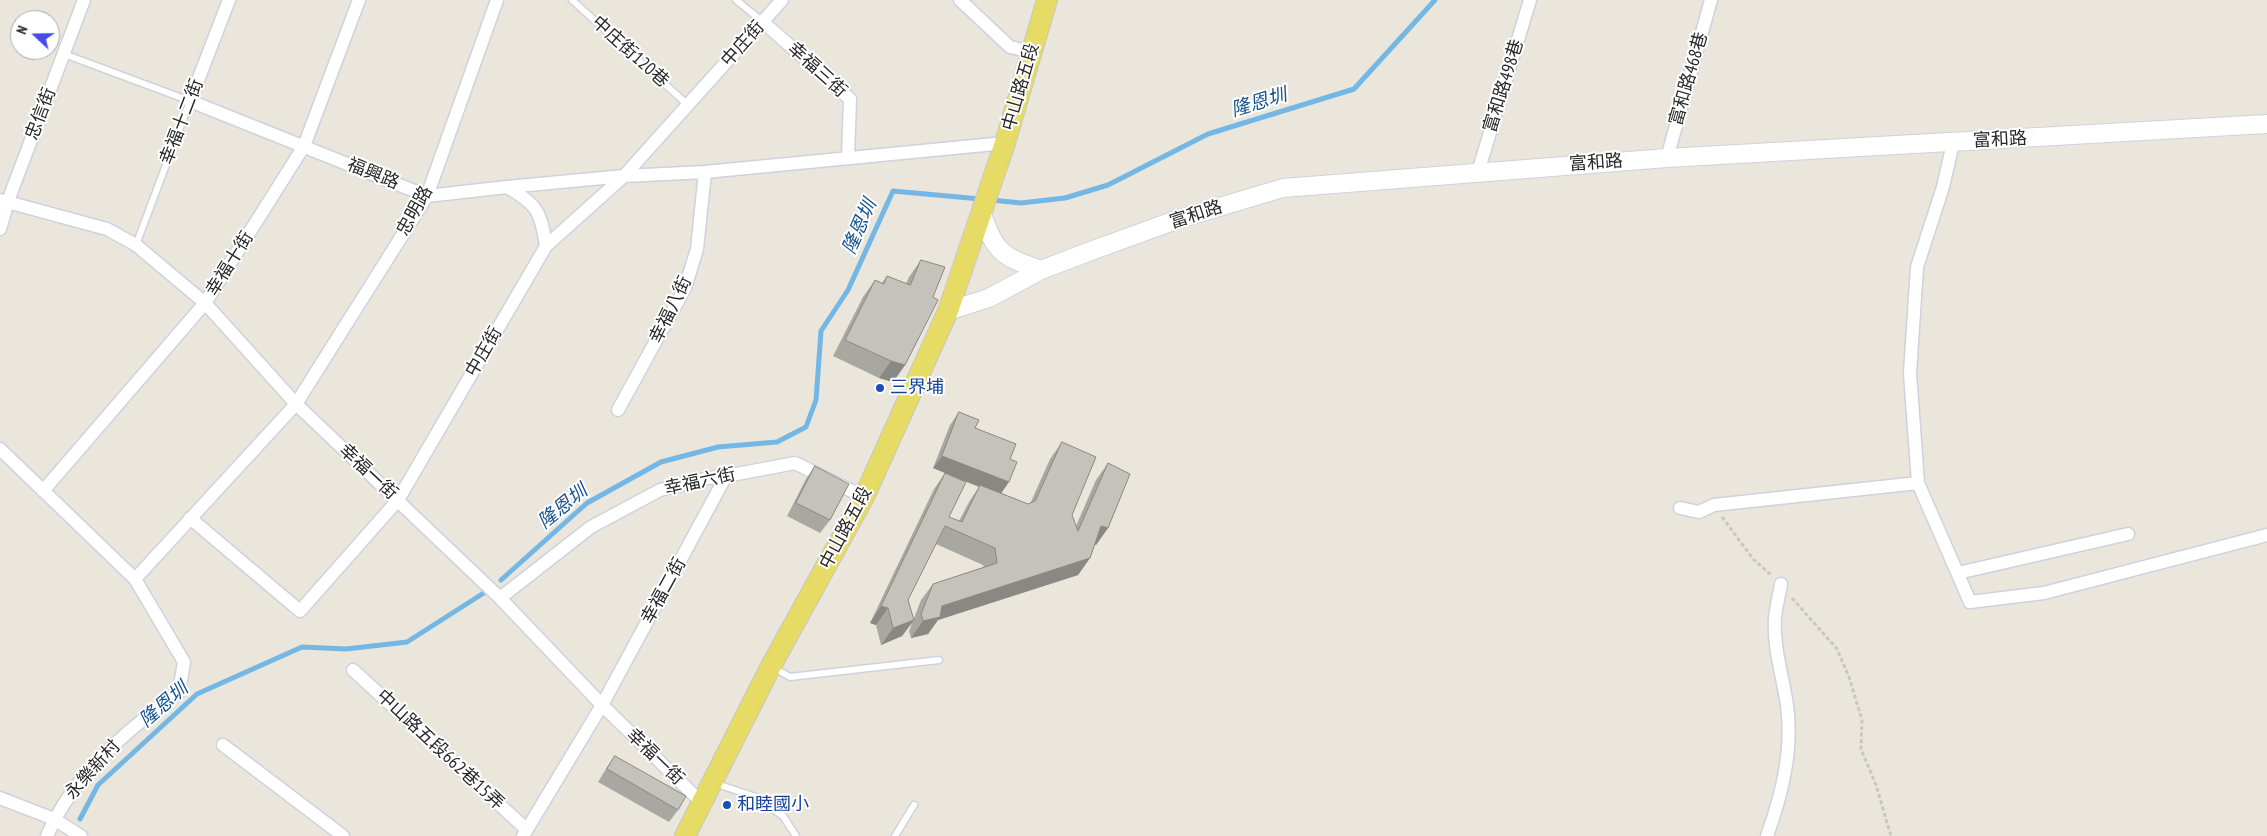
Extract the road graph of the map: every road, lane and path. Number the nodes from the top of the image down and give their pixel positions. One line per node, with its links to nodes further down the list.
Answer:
1 (84, 0): 14 (street, 忠信街)
2 (229, 0): 15 (street, 幸福十二街)
3 (360, 0): 20 (street, 幸福十街)
4 (497, 0): 27 (street, 忠明路)
5 (572, 0): 16 (lane, 中庄街120巷)
6 (736, 0): 12 (lane)
7 (782, 0): 12 (street, 中庄街)
8 (960, 0): 13 (street)
9 (1046, 0): 13 (main road, 中山路五段)
10 (1530, 0): 24 (street, 富和路498巷)
11 (1711, 0): 22 (street, 富和路468巷)
12 (763, 22): 16 (street, 中庄街); 21 (street, 幸福三街)
13 (1032, 52): 18 (main road, 中山路五段)
14 (64, 54): 15 (lane); 28 (street, 忠信街)
15 (190, 101): 20 (street, 福興路); 31 (lane, 幸福十二街)
16 (688, 105): 25 (street, 中庄街)
17 (2267, 124): 19 (street, 富和路)
18 (1005, 143): 21 (street, 福興路); 29 (main road, 中山路五段)
19 (1953, 143): 22 (street, 富和路); 40 (street)
20 (304, 146): 27 (street, 福興路); 34 (street, 幸福十街)
21 (848, 158): 23 (street, 福興路)
22 (1667, 158): 24 (street, 富和路)
23 (705, 172): 25 (street, 福興路); 37 (street, 幸福八街)
24 (1478, 172): 33 (street, 富和路)
25 (624, 176): 26 (street, 福興路); 32 (street, 中庄街)
26 (507, 187): 27 (street, 福興路); 32 (street)
27 (427, 196): 36 (street, 忠明路)
28 (4, 201): 30 (street, 忠信街); 31 (street, 幸福一街)
29 (983, 212): 33 (street); 35 (main road, 中山路五段)
30 (0, 229)
31 (136, 245): 34 (street, 幸福一街)
32 (546, 246): 43 (street, 中庄街)
33 (1041, 270): 35 (street, 富和路)
34 (205, 304): 36 (street, 幸福一街); 41 (street, 幸福十街)
35 (948, 311): 42 (main road, 中山路五段)
36 (296, 404): 43 (street, 幸福一街); 46 (street)
37 (618, 410)
38 (0, 448): 41 (street, 永樂新村)
39 (726, 476): 42 (street, 幸福六街); 52 (street, 幸福六街); 56 (street, 幸福二街)
40 (1918, 483): 44 (street); 49 (street)
41 (43, 491): 50 (street, 永樂新村)
42 (864, 497): 54 (main road, 中山路五段)
43 (398, 500): 46 (street, 中庄街); 52 (street, 幸福一街)
44 (1714, 504): 45 (street); 51 (path)
45 (1680, 508)
46 (190, 518): 50 (street)
47 (2128, 534): 49 (street)
48 (2267, 535): 49 (street)
49 (1958, 573)
50 (134, 579): 62 (street, 永樂新村)
51 (1781, 584): 70 (street); 71 (path)
52 (500, 598): 56 (street, 幸福一街)
53 (939, 660): 54 (lane)
54 (771, 666): 58 (main road, 中山路五段)
55 (353, 670): 63 (street, 中山路五段662巷15弄)
56 (602, 705): 60 (street, 幸福一街); 63 (street, 中山路五段662巷15弄)
57 (223, 745): 66 (street)
58 (713, 782): 60 (main road, 中山路五段); 68 (lane)
59 (0, 798): 62 (street, 永樂新村)
60 (701, 802): 67 (main road, 中山路五段)
61 (914, 805): 69 (lane)
62 (54, 819): 64 (street, 永樂新村); 65 (street)
63 (524, 832)
64 (48, 836)
65 (81, 836)
66 (343, 836)
67 (685, 836)
68 (796, 836)
69 (895, 836)
70 (1767, 836)
71 (1891, 836)

